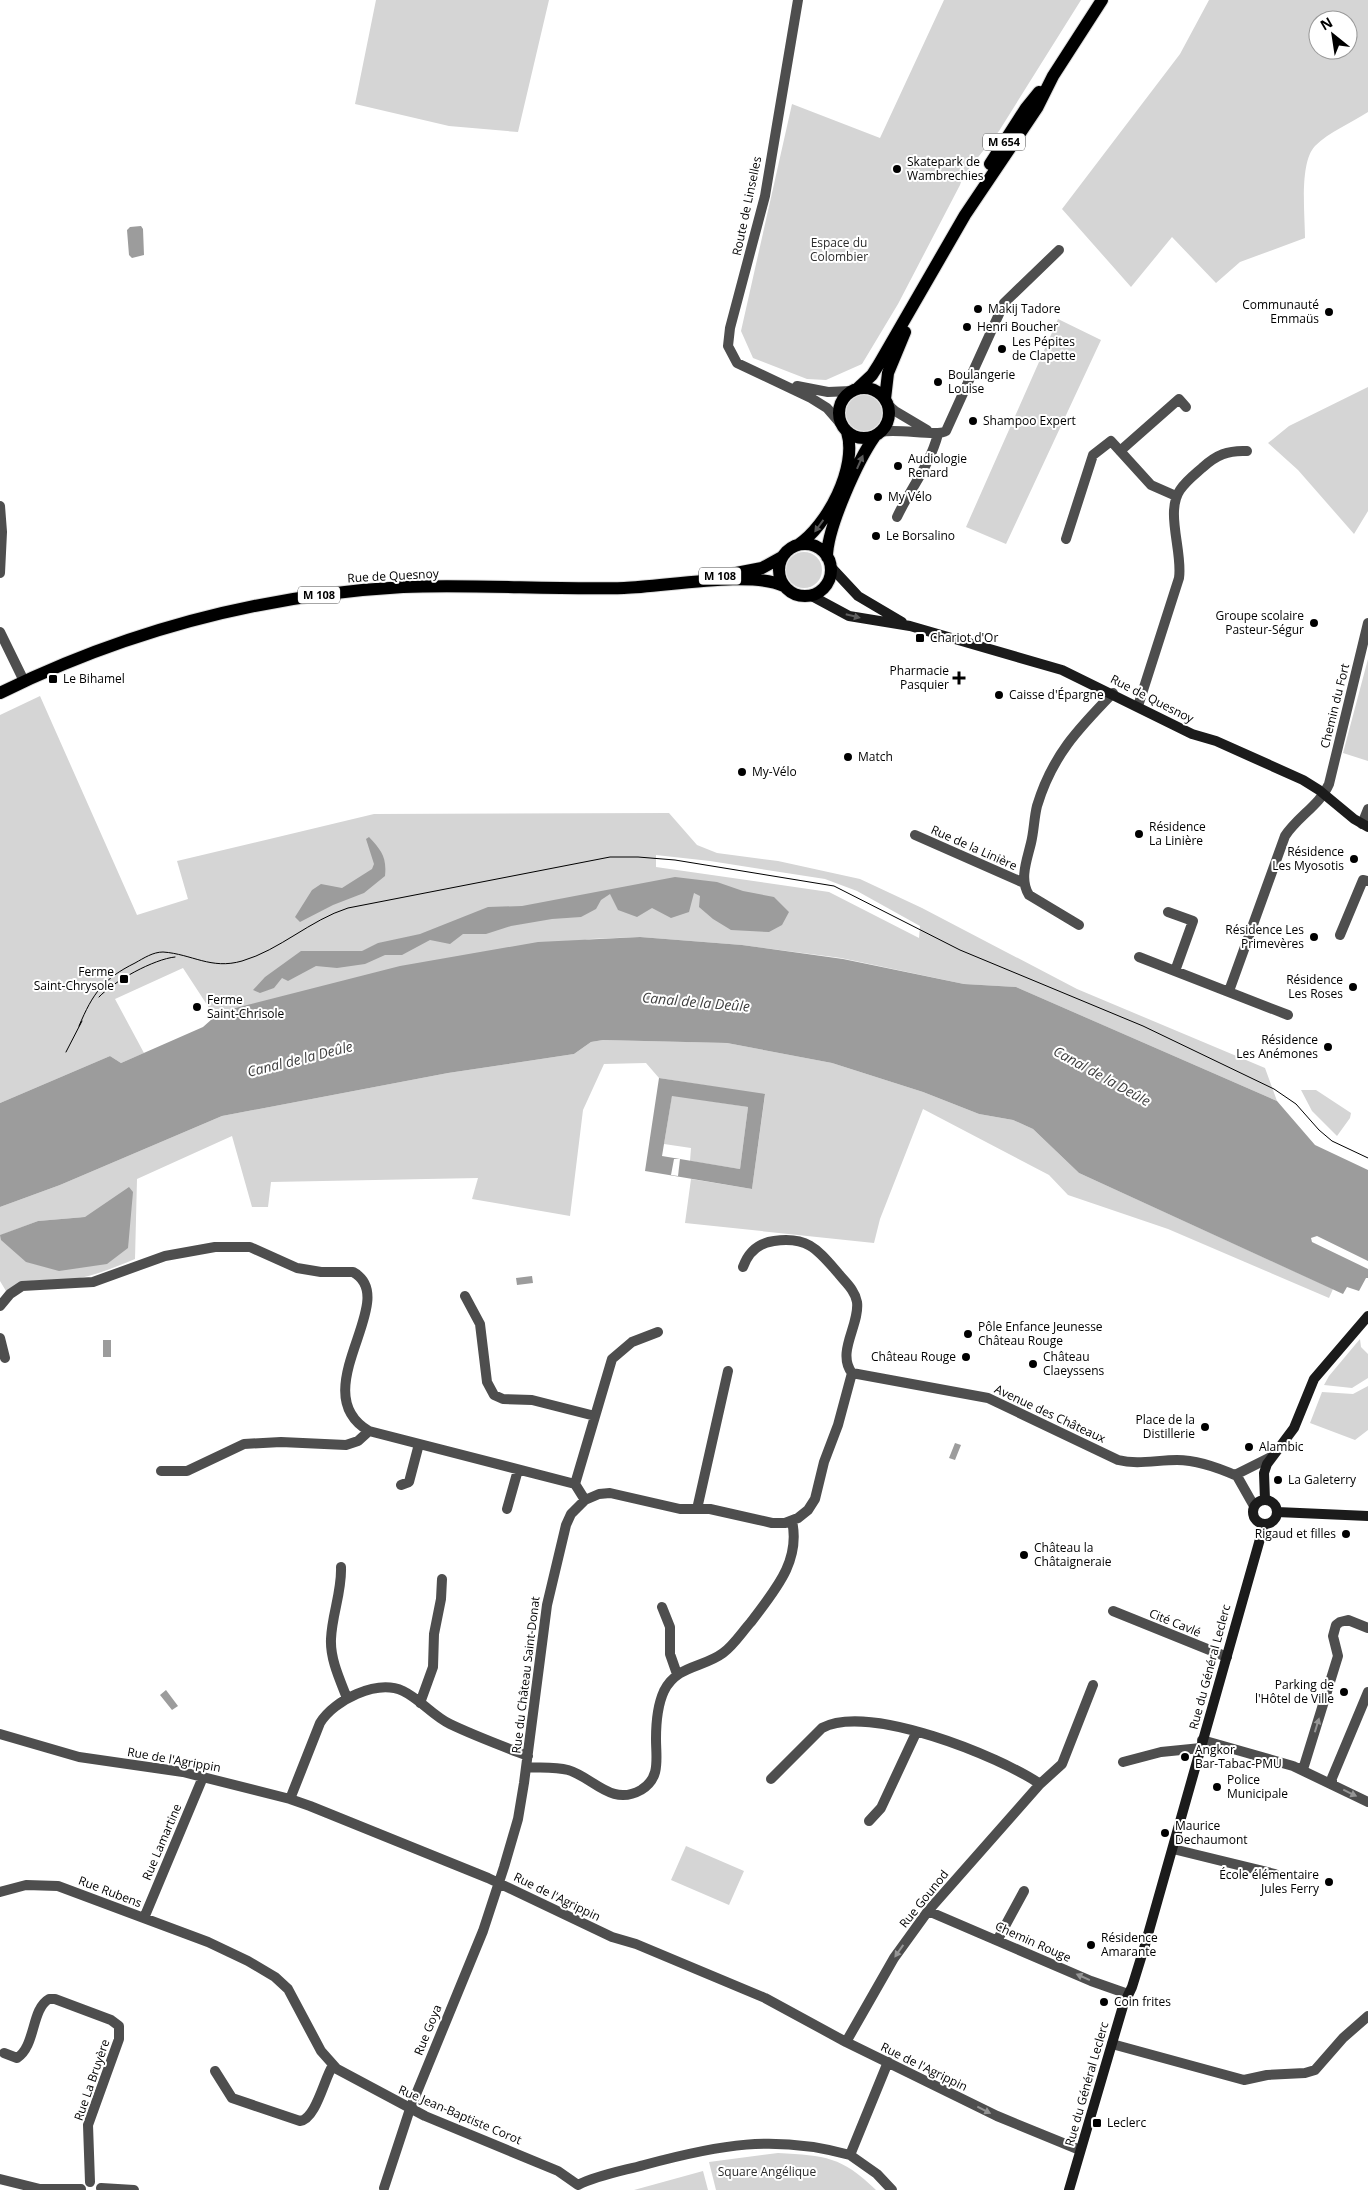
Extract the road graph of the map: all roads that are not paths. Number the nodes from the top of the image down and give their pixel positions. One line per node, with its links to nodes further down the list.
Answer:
1 (798, 0): 5 (street, Route de Linselles)
2 (1102, 0): 4 (main road, M 654)
3 (1059, 250): 10 (street)
4 (924, 288): 6 (main road, M 654); 7 (main road, M 654)
5 (785, 384): 6 (street, Route de Linselles); 9 (street, Route de Linselles)
6 (854, 390): 7 (main road); 9 (main road)
7 (886, 401): 10 (street); 11 (main road)
8 (1186, 407): 12 (street)
9 (844, 428): 11 (main road); 18 (main road, one-way to 18)
10 (934, 433): 11 (street); 16 (street)
11 (878, 434): 20 (main road, one-way to 11)
12 (1120, 451): 14 (street); 17 (street)
13 (1247, 451): 14 (street)
14 (1176, 496): 31 (street)
15 (0, 506): 21 (street)
16 (897, 517)
17 (1066, 539)
18 (797, 545): 19 (main road); 20 (main road)
19 (782, 556): 22 (main road, Rue de Quesnoy / M 108); 23 (main road)
20 (829, 562): 24 (main road); 26 (street, Rue de Quesnoy)
21 (0, 573)
22 (654, 586): 23 (main road, Rue de Quesnoy / M 108); 28 (main road, Rue de Quesnoy / M 108)
23 (784, 586): 24 (main road)
24 (810, 595): 26 (street, Rue de Quesnoy, one-way to 26)
25 (1368, 623): 32 (street, Chemin du Fort)
26 (910, 626): 30 (street, Rue de Quesnoy)
27 (0, 632): 28 (street)
28 (24, 681): 29 (main road, Rue de Quesnoy / M 108)
29 (0, 693)
30 (1113, 693): 31 (street, Rue de Quesnoy); 37 (street, Rue de la Linière)
31 (1138, 706): 32 (street, Rue de Quesnoy)
32 (1324, 794): 34 (street, Rue de Quesnoy); 43 (street)
33 (1368, 809): 34 (street)
34 (1365, 826)
35 (914, 835): 37 (street, Rue de la Linière)
36 (1368, 882): 40 (street)
37 (1024, 883): 39 (street, Rue de la Linière)
38 (1168, 912): 42 (street)
39 (1079, 925)
40 (1340, 935)
41 (1139, 957): 42 (street)
42 (1175, 971): 43 (street)
43 (1229, 991): 44 (street)
44 (1288, 1015)
45 (743, 1267): 53 (street)
46 (465, 1296): 54 (street)
47 (0, 1306): 55 (street)
48 (1365, 1319): 57 (street)
49 (656, 1330): 54 (street)
50 (0, 1338): 51 (street)
51 (5, 1358)
52 (728, 1371): 67 (street)
53 (852, 1373): 60 (street, Avenue des Châteaux); 70 (street)
54 (595, 1416): 62 (street)
55 (369, 1431): 56 (street); 59 (street)
56 (419, 1444): 58 (street); 61 (street)
57 (1271, 1457): 60 (street); 64 (street)
58 (518, 1470): 62 (street); 66 (street)
59 (161, 1471)
60 (1235, 1475): 65 (street)
61 (401, 1484)
62 (575, 1484): 63 (street)
63 (585, 1500): 67 (street); 86 (street, Rue du Château Saint-Donat)
64 (1265, 1500): 65 (street); 68 (street)
65 (1254, 1506): 71 (street)
66 (507, 1509)
67 (697, 1509): 70 (street)
68 (1277, 1512): 69 (street); 71 (street)
69 (1368, 1516)
70 (792, 1521): 78 (street)
71 (1264, 1525): 77 (street, Rue du Général Leclerc)
72 (341, 1567): 81 (street)
73 (442, 1579): 82 (street)
74 (662, 1607): 78 (street)
75 (1113, 1611): 77 (street, Cité Cavlé)
76 (1368, 1628): 89 (street, one-way to 76)
77 (1227, 1657): 85 (street, Rue du Général Leclerc)
78 (677, 1674): 88 (street)
79 (1093, 1685): 92 (street, Rue Gounod)
80 (1368, 1692): 93 (street)
81 (347, 1698): 82 (street); 94 (street)
82 (420, 1703): 86 (street)
83 (916, 1733): 91 (street); 92 (street); 96 (street)
84 (0, 1734): 90 (street, Rue de l'Agrippin)
85 (1202, 1744): 87 (street); 89 (street); 97 (street, Rue du Général Leclerc)
86 (528, 1756): 88 (street, Rue du Château Saint-Donat)
87 (1123, 1762)
88 (526, 1767): 99 (street, Rue du Château Saint-Donat)
89 (1299, 1769): 93 (street)
90 (203, 1777): 94 (street, Rue de l'Agrippin); 103 (street, Rue Lamartine)
91 (771, 1779)
92 (1040, 1784): 102 (street, Rue Gounod)
93 (1332, 1784): 95 (street, one-way to 95)
94 (290, 1799): 99 (street, Rue de l'Agrippin)
95 (1368, 1802)
96 (869, 1820)
97 (1173, 1849): 98 (street); 106 (street, Rue du Général Leclerc)
98 (1274, 1874)
99 (499, 1883): 108 (street, Rue de l'Agrippin); 114 (street, Rue Goya)
100 (1024, 1891): 104 (street)
101 (0, 1892): 103 (street, Rue Rubens)
102 (928, 1911): 104 (street, Chemin Rouge); 108 (street, Rue Gounod, one-way to 108)
103 (144, 1918): 105 (street, Rue Rubens)
104 (998, 1939): 106 (street, Chemin Rouge, one-way to 104)
105 (208, 1942): 112 (street, Rue Jean-Baptiste Corot)
106 (1128, 1994): 109 (street, Rue du Général Leclerc)
107 (1368, 2016): 109 (street)
108 (846, 2042): 111 (street, Rue de l'Agrippin)
109 (1112, 2044): 115 (street, Rue du Général Leclerc)
110 (4, 2053): 118 (street, Rue La Bruyère)
111 (888, 2062): 115 (street, Rue de l'Agrippin, one-way to 115); 116 (street)
112 (332, 2065): 113 (street); 114 (street, Rue Jean-Baptiste Corot)
113 (215, 2071)
114 (410, 2109): 119 (street, Rue Jean-Baptiste Corot); 120 (street, Rue Goya)
115 (1080, 2150): 125 (street, Rue du Général Leclerc)
116 (850, 2155): 119 (street); 124 (street)
117 (0, 2179): 122 (street)
118 (90, 2182): 121 (street); 122 (street)
119 (576, 2187)
120 (384, 2188)
121 (101, 2189): 123 (street)
122 (81, 2190)
123 (134, 2190)
124 (892, 2190)
125 (1069, 2190)

